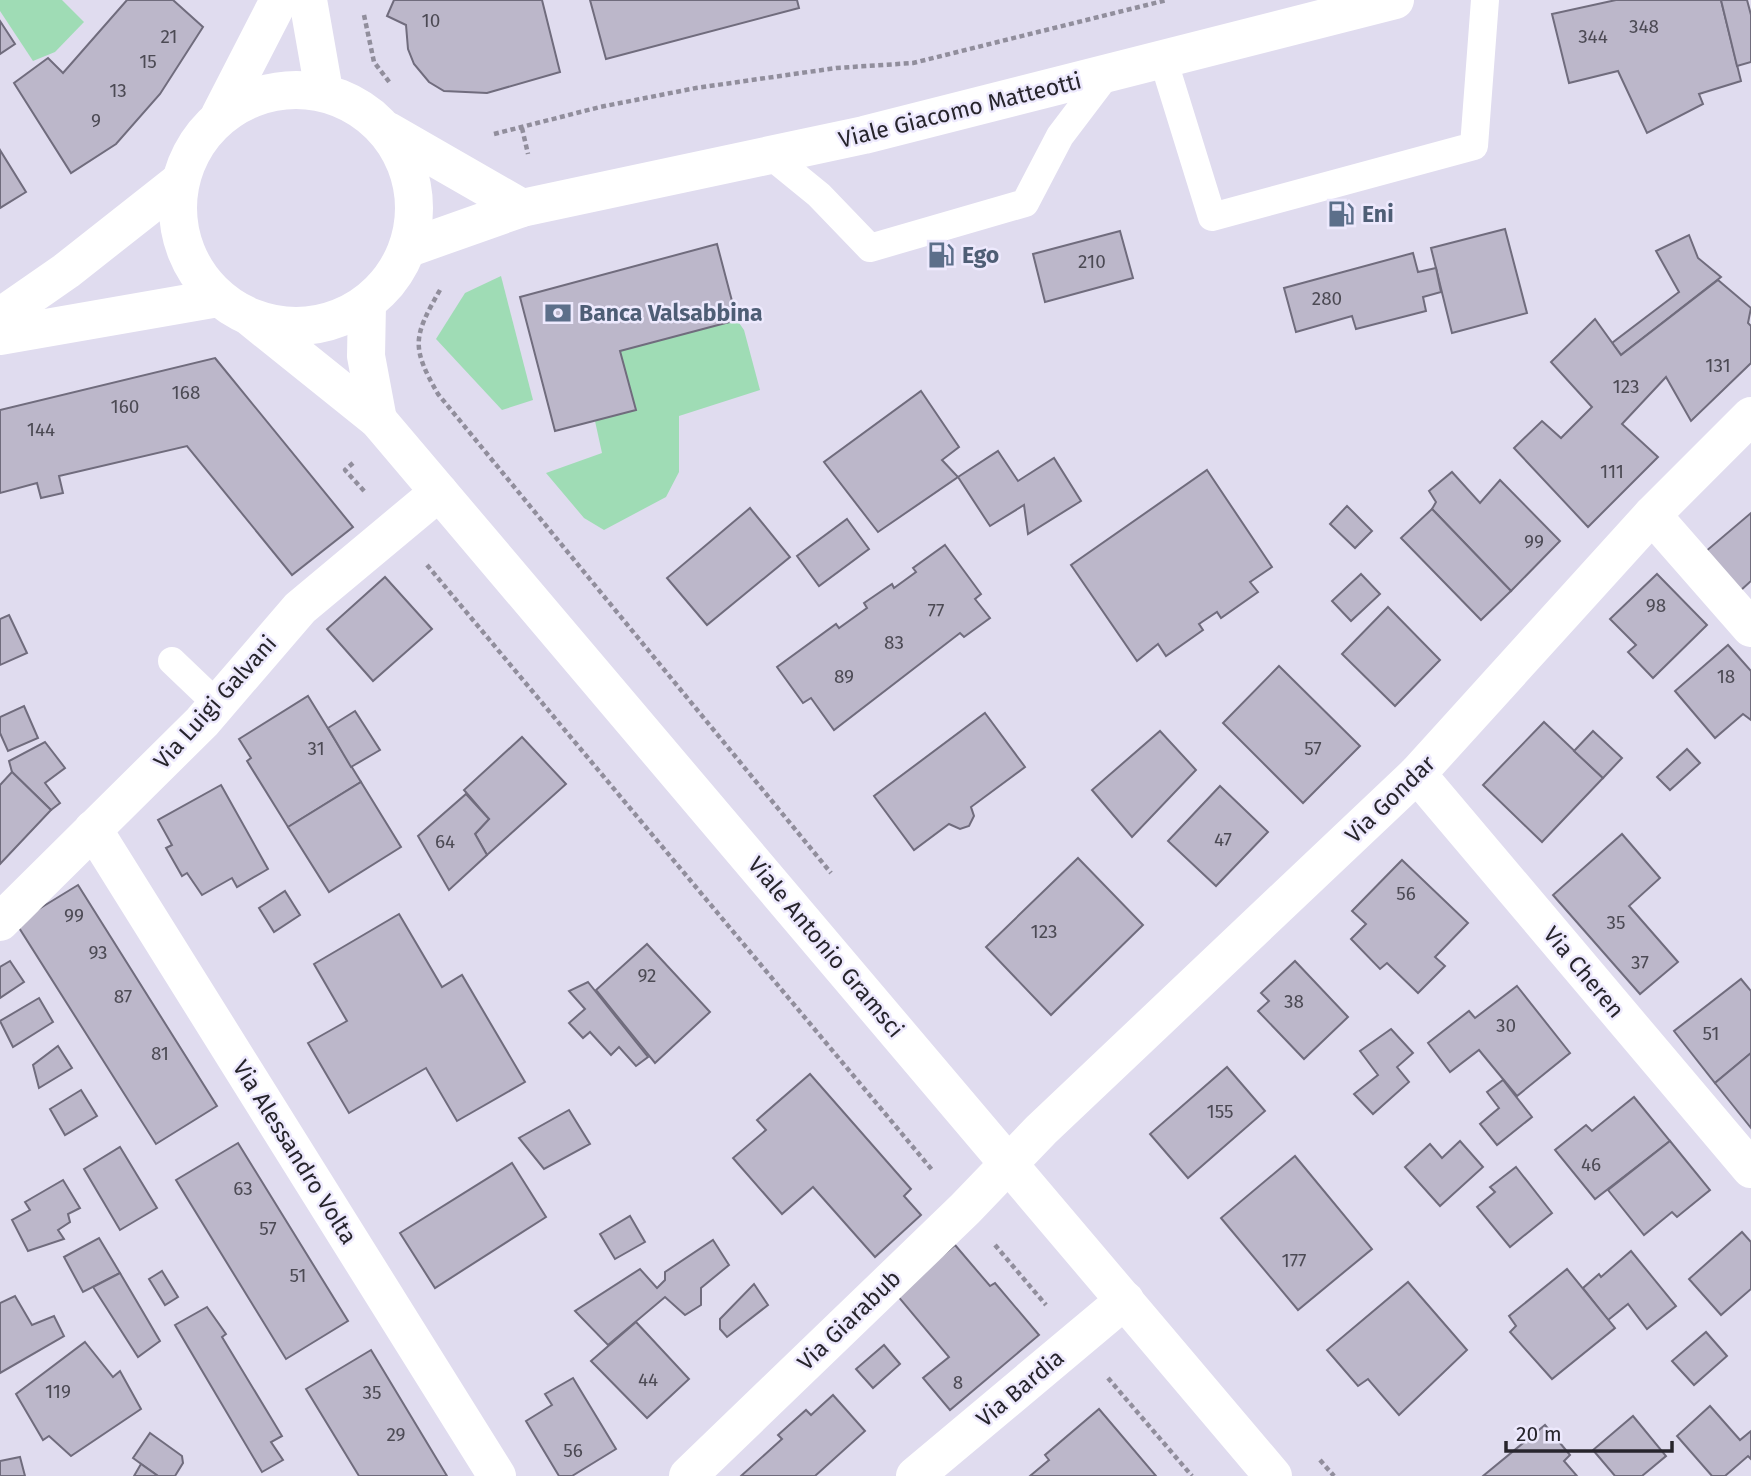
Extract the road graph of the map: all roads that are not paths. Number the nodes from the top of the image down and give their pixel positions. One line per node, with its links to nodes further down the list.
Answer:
1 (279, 0): 8 (street)
2 (308, 0): 7 (street)
3 (1395, 0): 5 (street, Viale Giacomo Matteotti)
4 (1485, 0): 5 (lane)
5 (1163, 60): 6 (street, Viale Giacomo Matteotti)
6 (1107, 74): 10 (street, Viale Giacomo Matteotti); 10 (lane)
7 (324, 91): 8 (street); 9 (street)
8 (220, 116): 11 (street)
9 (388, 131): 12 (street); 13 (street)
10 (770, 155): 12 (street, Viale Giacomo Matteotti)
11 (179, 182): 14 (street); 16 (street)
12 (531, 206): 13 (street, Viale Giacomo Matteotti)
13 (409, 248): 15 (street)
14 (218, 298): 17 (street); 18 (street)
15 (367, 304): 17 (street); 20 (street, Viale Antonio Gramsci)
16 (0, 317)
17 (251, 318): 20 (street, Viale Antonio Gramsci)
18 (0, 336)
19 (1751, 416): 22 (street, Via Gondar)
20 (378, 420): 21 (street, Viale Antonio Gramsci)
21 (439, 492): 25 (street, Via Luigi Galvani); 29 (street, Viale Antonio Gramsci)
22 (1652, 515): 23 (street); 26 (street, Via Gondar)
23 (1751, 628)
24 (172, 661): 25 (lane)
25 (217, 704): 27 (street, Via Luigi Galvani)
26 (1418, 774): 29 (street, Via Gondar); 30 (street, Via Cheren)
27 (93, 829): 28 (street, Via Luigi Galvani); 32 (street, Via Alessandro Volta)
28 (0, 922)
29 (1009, 1162): 31 (street, Viale Antonio Gramsci); 33 (street, Via Giarabub)
30 (1751, 1169)
31 (1125, 1300): 34 (street, Via Bardia); 35 (street, Viale Antonio Gramsci)
32 (497, 1476)
33 (688, 1476)
34 (915, 1476)
35 (1273, 1476)

